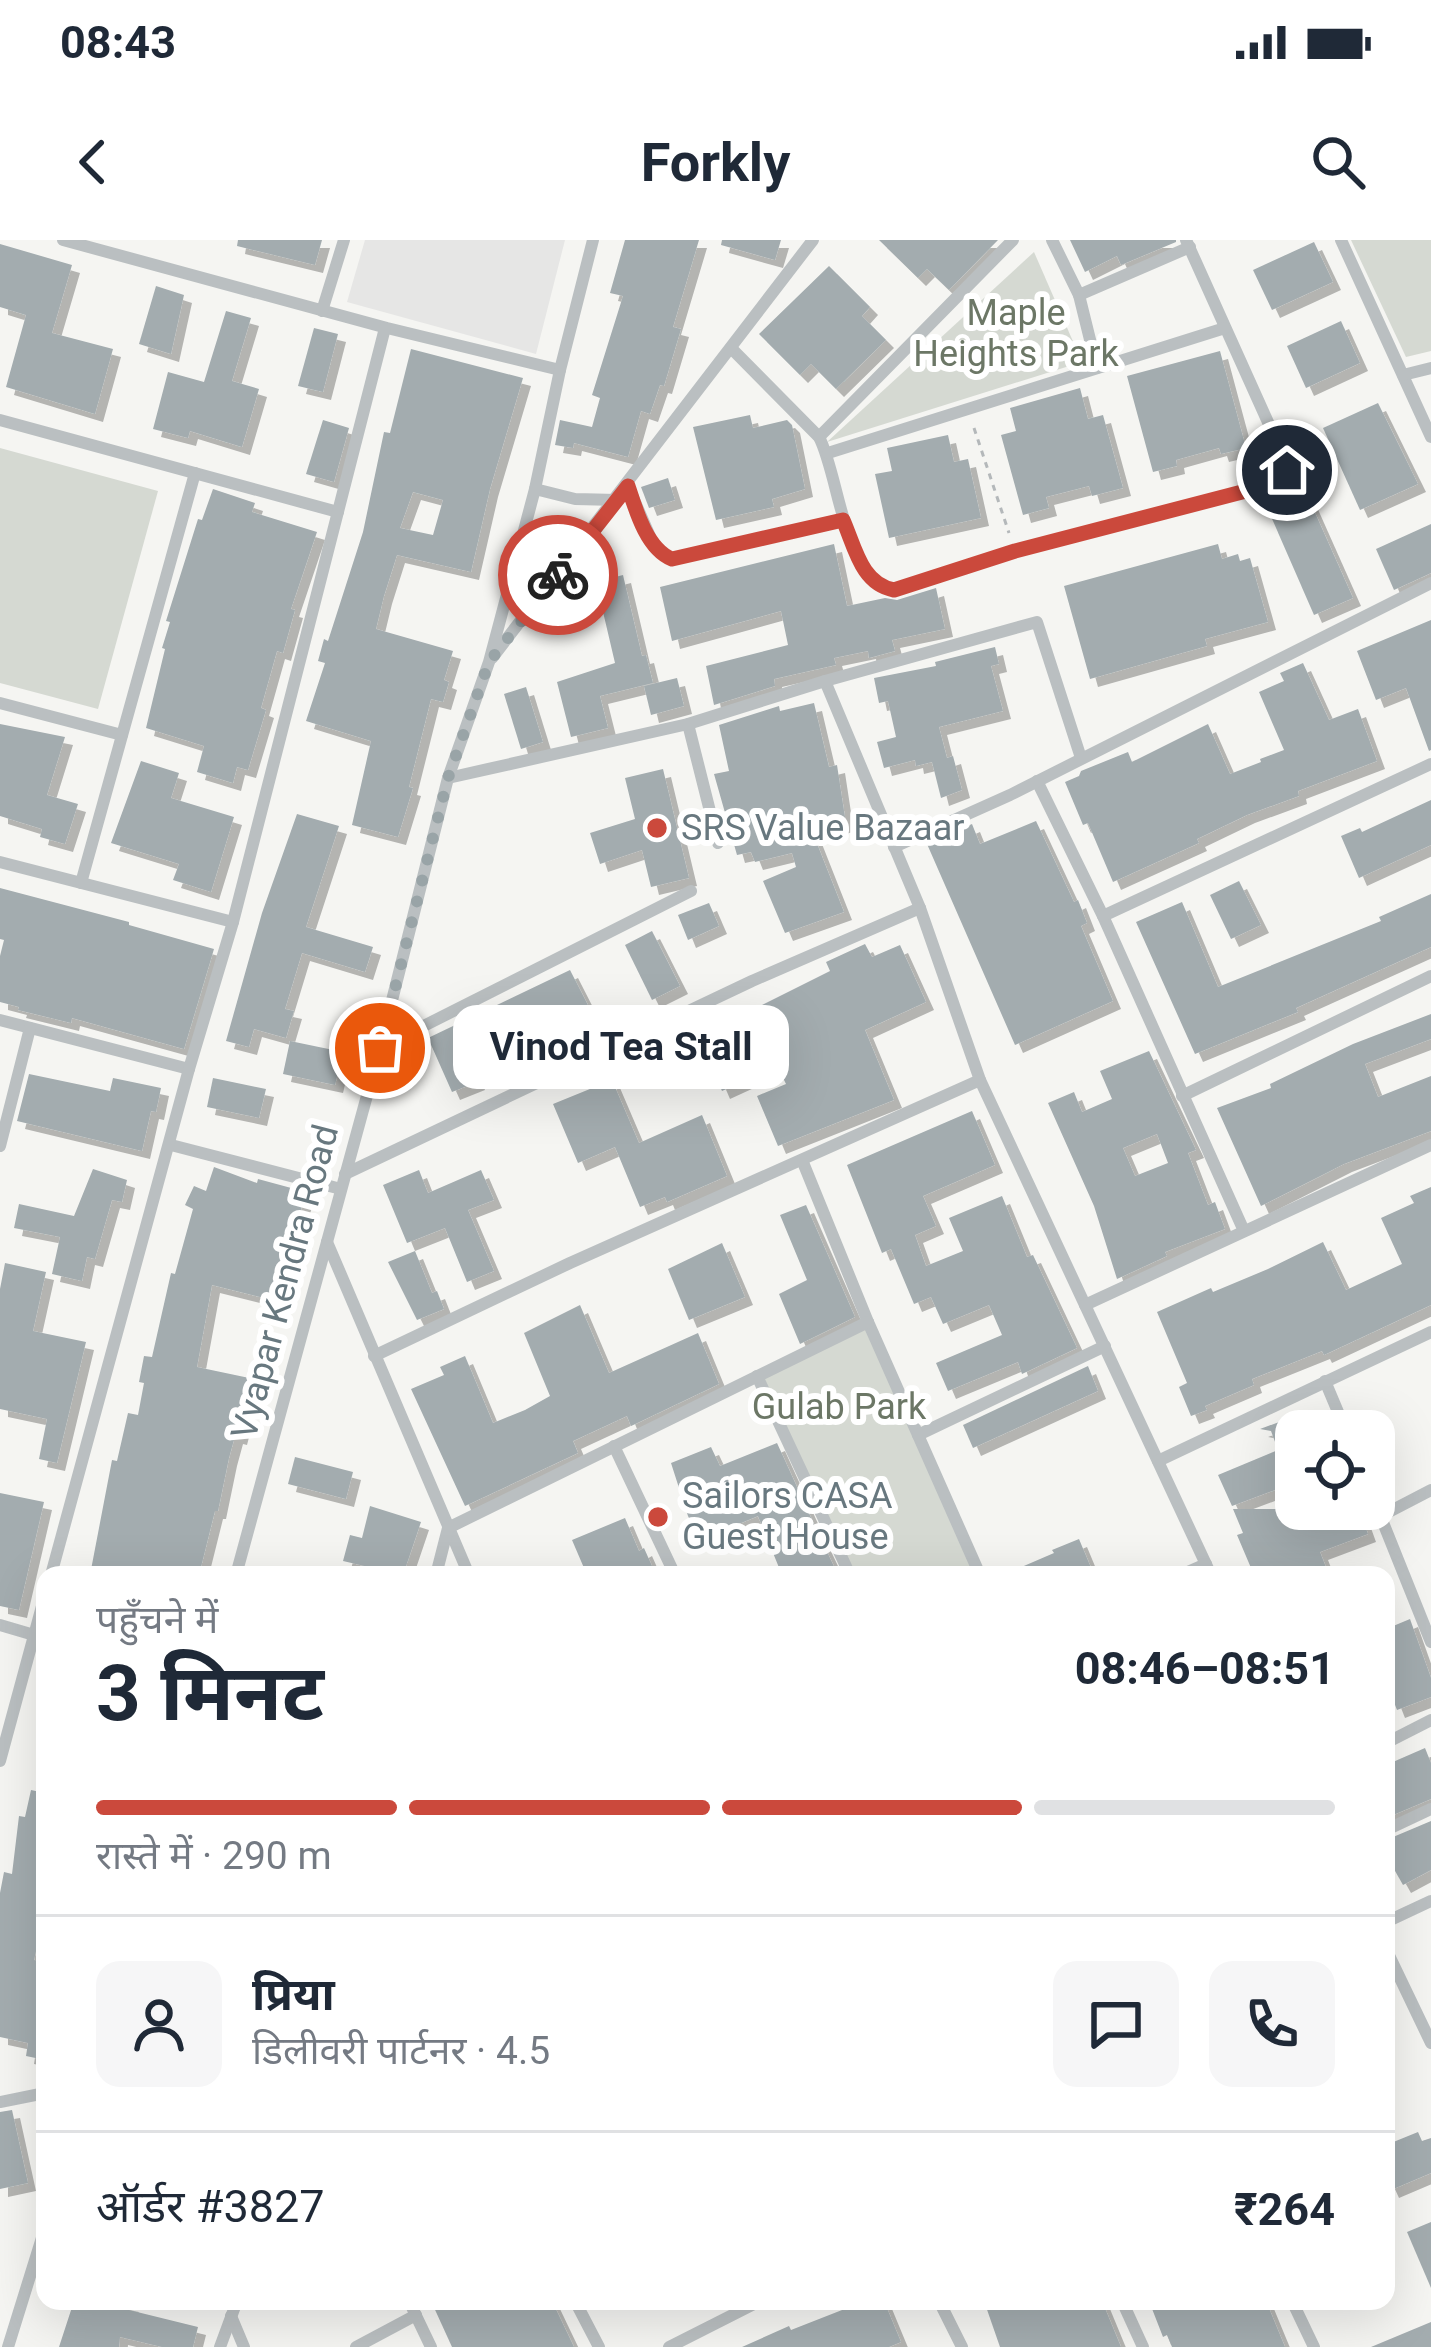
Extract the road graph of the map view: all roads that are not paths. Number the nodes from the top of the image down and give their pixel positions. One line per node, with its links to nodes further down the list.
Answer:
1 (63, 240): 10 (street)
2 (344, 240): 10 (street)
3 (593, 240): 16 (street, Vyapar Kendra Road)
4 (813, 240): 13 (street)
5 (1013, 240): 19 (street)
6 (1052, 240): 9 (street)
7 (1341, 240): 17 (street)
8 (1188, 244): 9 (street); 12 (street)
9 (1078, 296): 14 (street)
10 (322, 310): 11 (street)
11 (385, 328): 16 (street); 26 (street)
12 (1225, 328): 14 (street); 27 (street)
13 (731, 348): 19 (street); 23 (street)
14 (1097, 368): 21 (street)
15 (1431, 368): 17 (street)
16 (560, 370): 24 (street, Vyapar Kendra Road)
17 (1403, 375): 20 (street)
18 (0, 420): 22 (street)
19 (819, 437): 21 (street)
20 (1431, 437)
21 (828, 453): 27 (street)
22 (195, 473): 26 (street); 33 (street)
23 (628, 486): 25 (street); 27 (street)
24 (535, 489): 25 (street); 29 (street, Vyapar Kendra Road)
25 (617, 500): 29 (street)
26 (338, 512): 45 (street)
27 (843, 520)
28 (1431, 583): 34 (street)
29 (489, 662): 36 (street, Vyapar Kendra Road)
30 (825, 680): 32 (street); 34 (street); 39 (street)
31 (0, 703): 33 (street)
32 (688, 724): 36 (street); 38 (street)
33 (122, 735): 41 (street)
34 (1081, 758): 37 (street)
35 (1431, 764): 44 (street)
36 (448, 778): 49 (street, Vyapar Kendra Road)
37 (1037, 781): 39 (street); 44 (street)
38 (718, 843)
39 (894, 847): 43 (street)
40 (0, 862): 41 (street)
41 (81, 883): 45 (street)
42 (691, 891): 49 (street)
43 (920, 908): 51 (street); 57 (street)
44 (1102, 916): 52 (street)
45 (233, 922): 50 (street)
46 (1431, 976): 52 (street)
47 (0, 1020): 48 (street)
48 (30, 1028): 50 (street); 55 (street)
49 (380, 1048): 57 (street, Vyapar Kendra Road)
50 (189, 1069): 54 (street)
51 (980, 1080): 56 (street); 61 (street)
52 (1182, 1096): 59 (street)
53 (1431, 1144): 59 (street)
54 (171, 1145): 58 (street); 76 (street)
55 (0, 1146)
56 (802, 1160): 62 (street); 65 (street)
57 (345, 1174): 58 (street, Vyapar Kendra Road)
58 (341, 1189): 60 (street, Vyapar Kendra Road)
59 (1244, 1231): 61 (street)
60 (326, 1242): 65 (street); 77 (street, Vyapar Kendra Road)
61 (1085, 1305): 64 (street)
62 (868, 1322): 66 (street); 69 (street)
63 (1431, 1332): 67 (street)
64 (1105, 1346): 69 (street); 71 (street)
65 (374, 1356): 74 (street)
66 (757, 1376): 70 (street); 81 (street)
67 (1325, 1381): 68 (street); 71 (street)
68 (1337, 1410)
69 (918, 1435): 82 (street)
70 (614, 1446): 74 (street); 80 (street)
71 (1158, 1462): 83 (street)
72 (1431, 1490): 73 (street)
73 (1395, 1509)
74 (448, 1528): 78 (street); 79 (street)
75 (1387, 1530): 87 (street)
76 (54, 1566)
77 (238, 1566)
78 (438, 1566)
79 (465, 1566)
80 (670, 1566)
81 (846, 1566)
82 (976, 1566)
83 (1208, 1566)
84 (0, 1625): 86 (street)
85 (36, 1628): 86 (street)
86 (34, 1635): 90 (street)
87 (1431, 1642)
88 (1431, 1720): 89 (street)
89 (1395, 1738)
90 (0, 1761)
91 (1431, 1809): 92 (street)
92 (1395, 1826)
93 (1431, 1900): 94 (street)
94 (1395, 1918)
95 (1395, 1968): 96 (street)
96 (1431, 2043)
97 (36, 2095): 98 (street)
98 (0, 2102)
99 (36, 2257): 109 (street)
100 (233, 2310): 110 (street)
101 (235, 2310): 111 (street)
102 (414, 2310): 108 (street)
103 (580, 2310): 114 (street)
104 (742, 2310): 115 (street)
105 (944, 2310): 116 (street)
106 (1126, 2310): 117 (street)
107 (1296, 2310): 118 (street)
108 (416, 2315): 112 (street); 113 (street)
109 (8, 2347)
110 (220, 2347)
111 (244, 2347)
112 (356, 2347)
113 (431, 2347)
114 (599, 2347)
115 (669, 2347)
116 (962, 2347)
117 (1143, 2347)
118 (1314, 2347)

